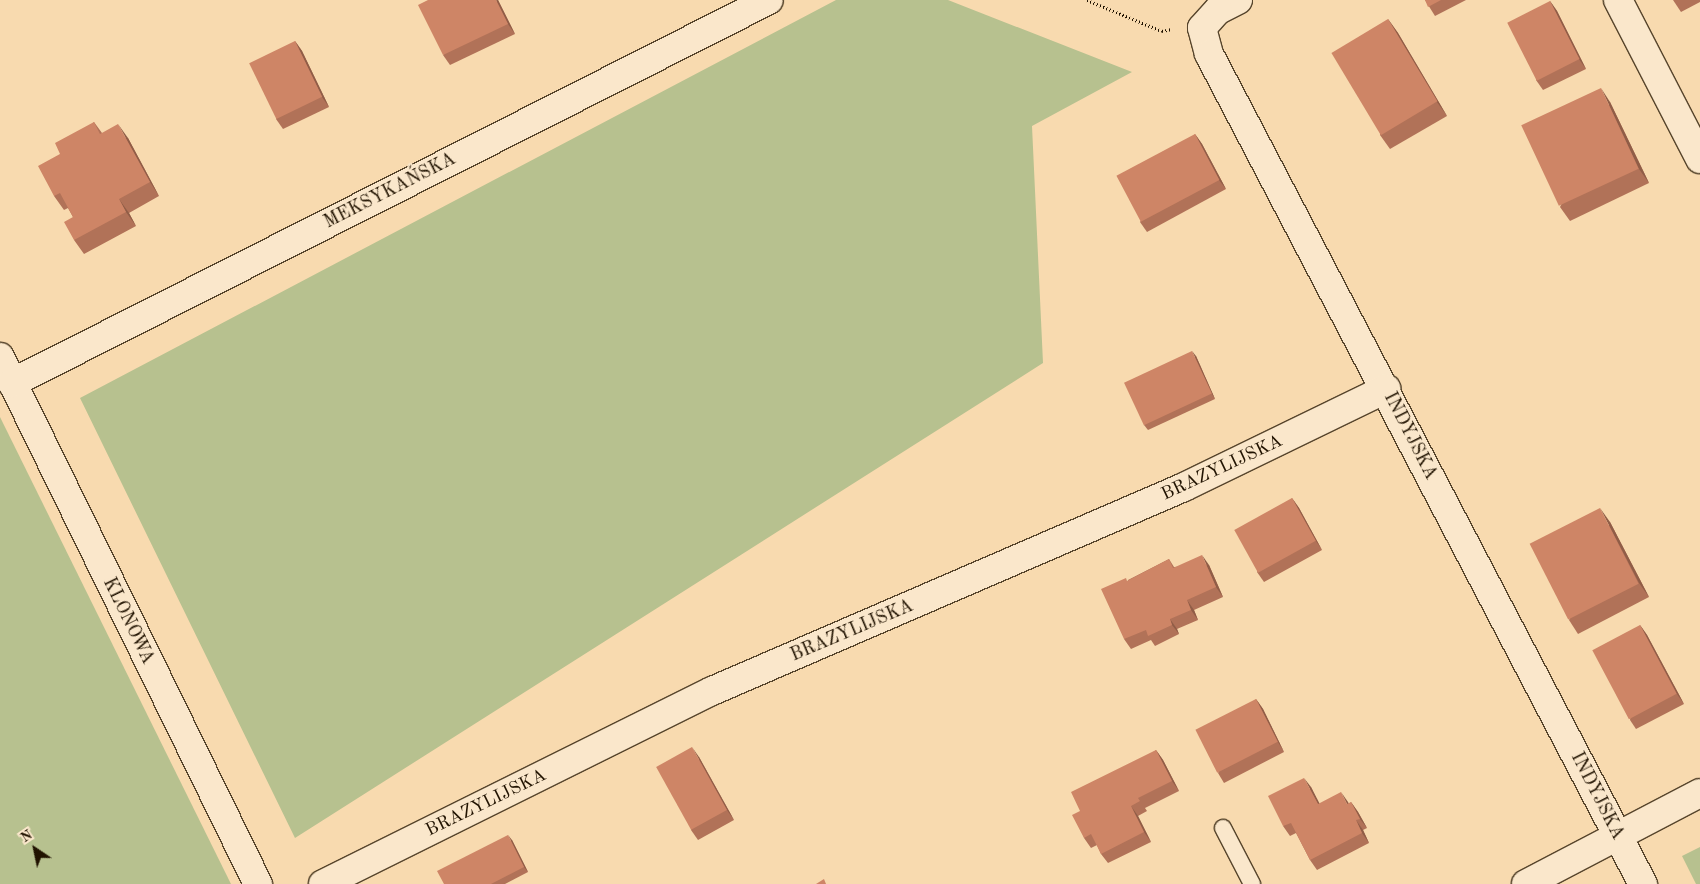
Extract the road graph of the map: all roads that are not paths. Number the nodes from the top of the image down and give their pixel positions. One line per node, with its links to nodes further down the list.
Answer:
1 (769, 0): 6 (street, MEKSYKAŃSKA)
2 (1238, 0): 7 (street, INDYJSKA)
3 (1618, 0): 4 (street)
4 (1700, 159)
5 (0, 357): 6 (street, KLONOWA)
6 (12, 383): 11 (street, KLONOWA)
7 (1386, 388): 10 (street, INDYJSKA); 12 (street, BRAZYLIJSKA)
8 (1700, 793): 10 (street)
9 (1222, 828): 13 (lane)
10 (1617, 834): 14 (street); 15 (street, INDYJSKA)
11 (258, 884)
12 (323, 884)
13 (1252, 884)
14 (1526, 884)
15 (1643, 884)

